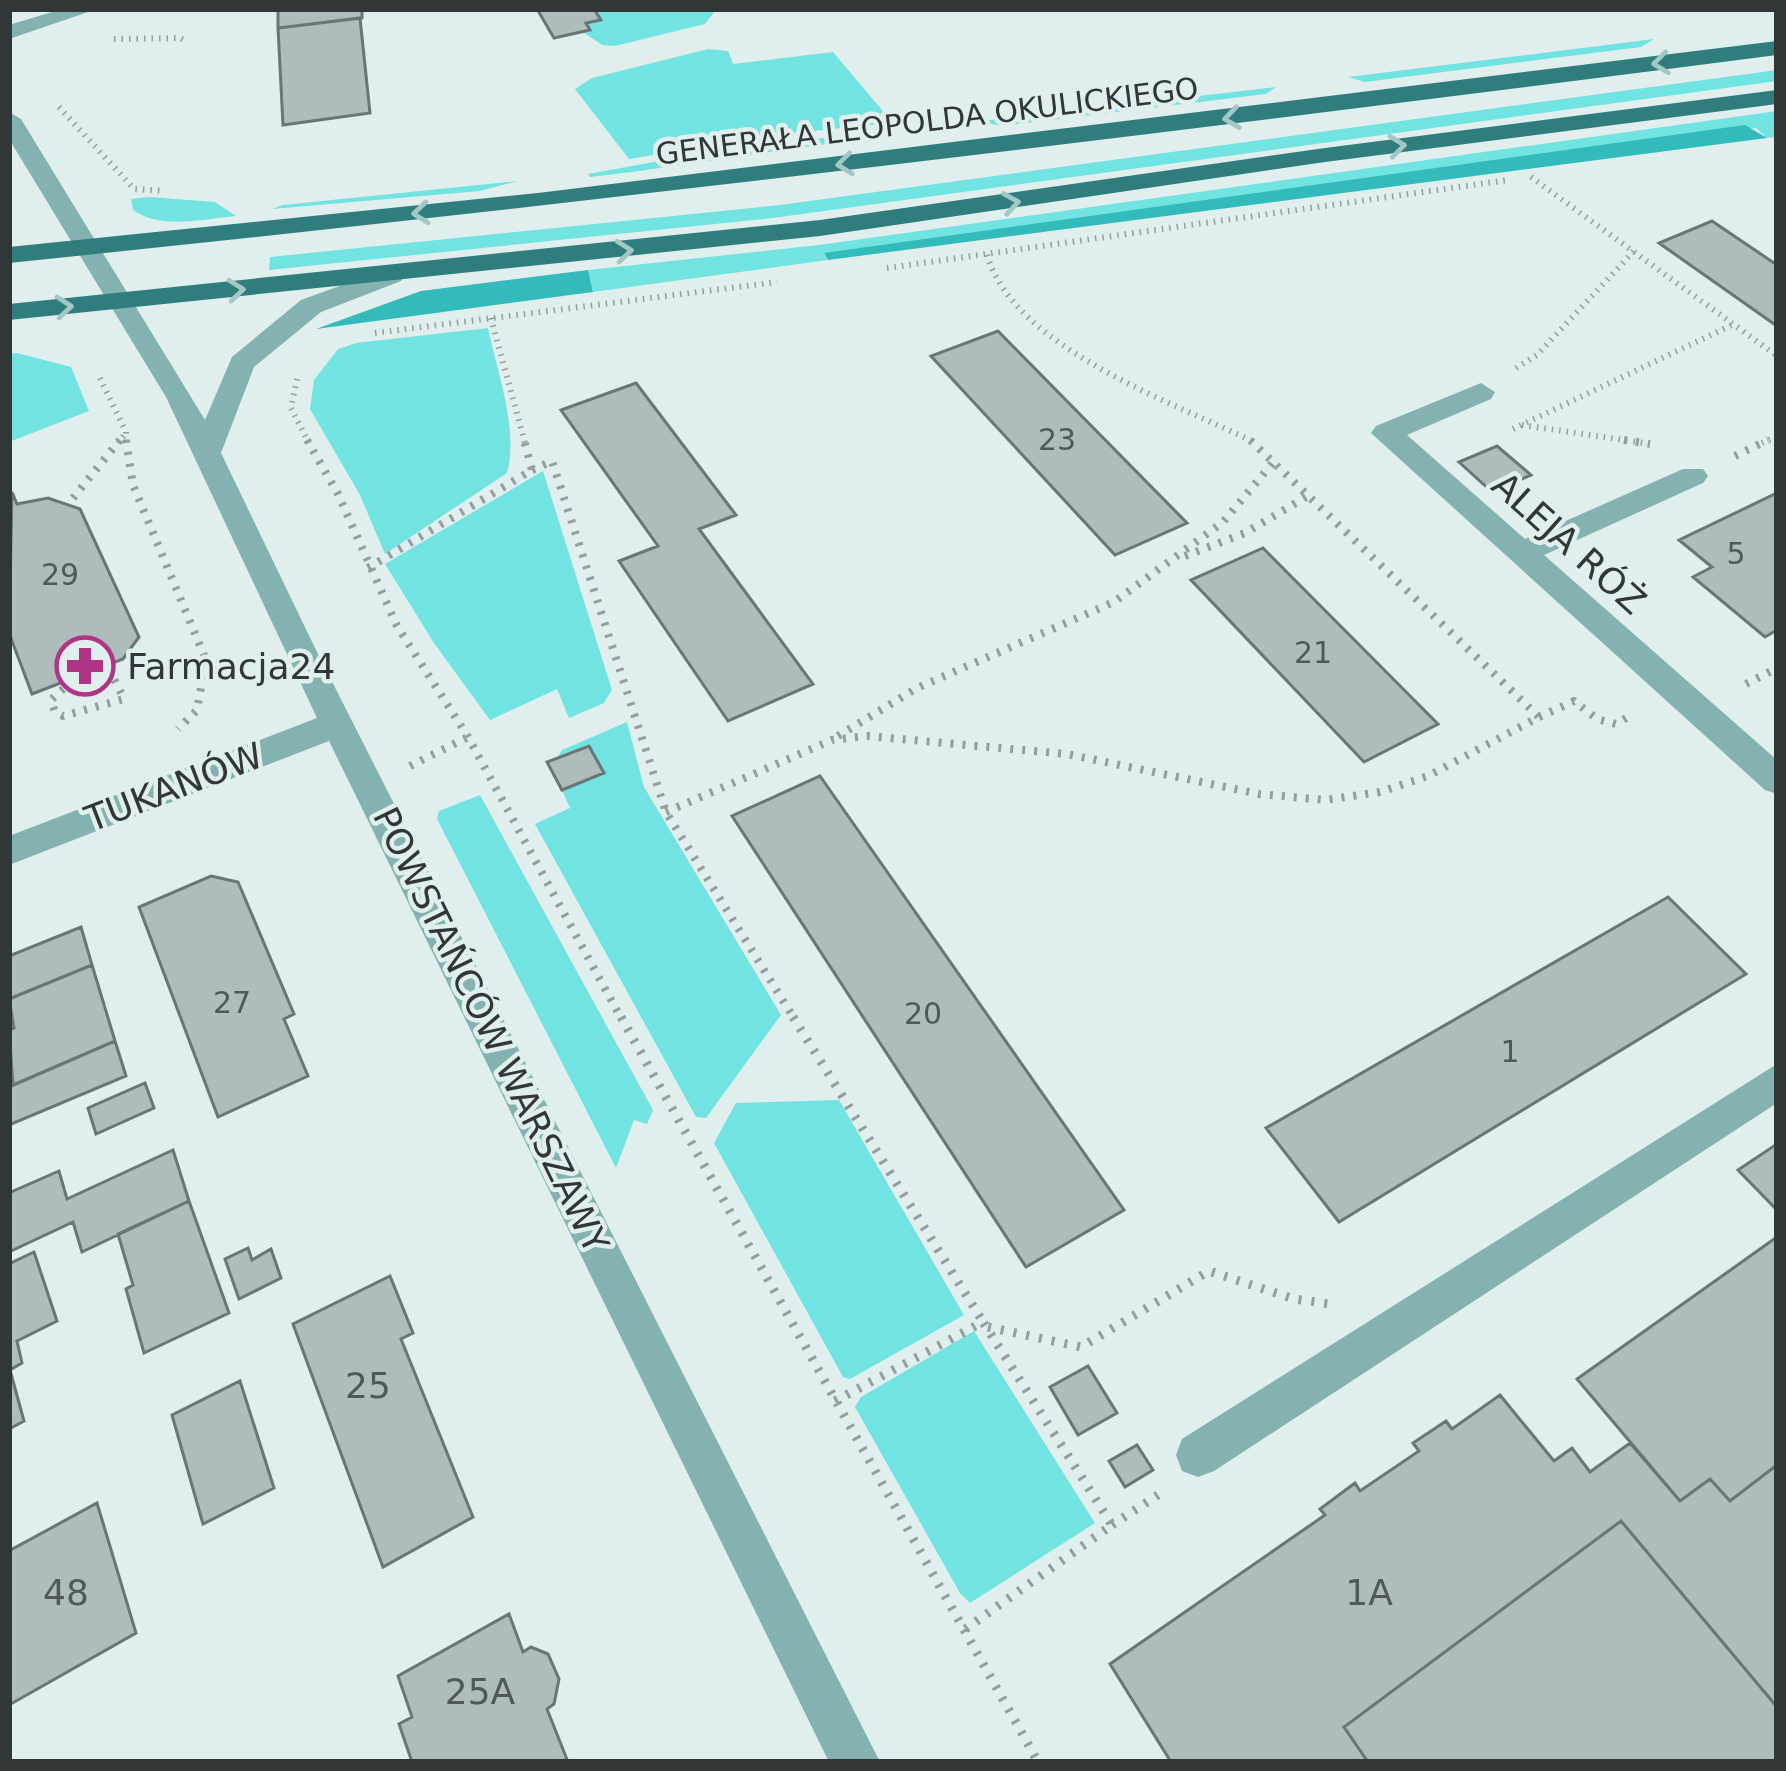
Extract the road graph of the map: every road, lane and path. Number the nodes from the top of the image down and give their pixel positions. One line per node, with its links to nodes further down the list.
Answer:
1 (86, 9): 2 (street)
2 (9, 32)
3 (106, 38): 4 (path)
4 (188, 42)
5 (1777, 49): 11 (main road, GENERAŁA LEOPOLDA OKULICKIEGO, one-way to 11)
6 (1777, 97): 15 (main road, one-way to 6)
7 (51, 98): 10 (path)
8 (9, 119): 11 (street, POWSTAŃCÓW WARSZAWY)
9 (1531, 177): 12 (path)
10 (124, 180)
11 (84, 247): 13 (main road, GENERAŁA LEOPOLDA OKULICKIEGO); 16 (street, POWSTAŃCÓW WARSZAWY)
12 (1634, 251): 19 (path); 23 (path)
13 (9, 255)
14 (987, 255): 28 (path)
15 (392, 274): 16 (main road, one-way to 15); 27 (street)
16 (120, 303): 17 (main road, one-way to 16); 27 (street, POWSTAŃCÓW WARSZAWY)
17 (9, 312)
18 (491, 318): 29 (path)
19 (1734, 324): 20 (path); 24 (path)
20 (1777, 356)
21 (299, 372): 35 (path)
22 (100, 378): 25 (path)
23 (1469, 397): 24 (path); 33 (street, ALEJA RÓŻ)
24 (1520, 425): 26 (path)
25 (127, 432): 32 (path); 40 (path)
26 (1665, 446)
27 (207, 452): 39 (street, POWSTAŃCÓW WARSZAWY)
28 (1276, 459): 31 (path); 34 (path)
29 (532, 470): 35 (path); 45 (path)
30 (1693, 476): 33 (street)
31 (1311, 494): 34 (path); 42 (path)
32 (73, 498)
33 (1521, 553): 44 (street, ALEJA RÓŻ)
34 (1178, 558): 42 (path)
35 (368, 568): 41 (path)
36 (108, 667): 36 (path)
37 (1777, 668): 38 (path)
38 (1761, 698)
39 (338, 724): 46 (street, TUKANÓW); 53 (street, POWSTAŃCÓW WARSZAWY)
40 (172, 734)
41 (468, 737): 43 (path); 50 (path)
42 (832, 740): 45 (path)
43 (409, 766)
44 (1777, 780)
45 (666, 812): 49 (path)
46 (9, 850)
47 (1777, 1082): 51 (street)
48 (1345, 1302): 49 (path)
49 (985, 1324): 50 (path); 52 (path)
50 (835, 1401): 52 (path)
51 (1198, 1455)
52 (964, 1630): 54 (path)
53 (855, 1762)
54 (1038, 1762)

